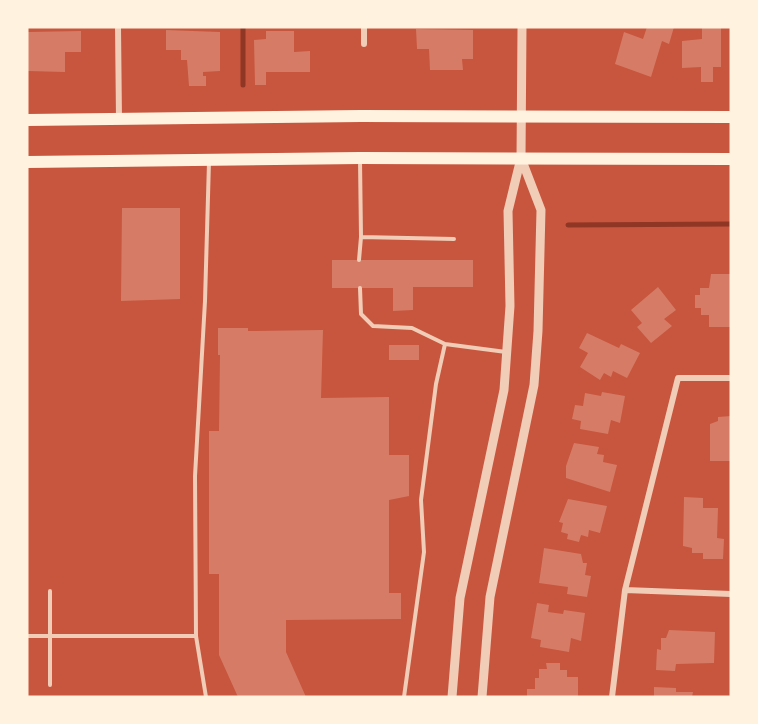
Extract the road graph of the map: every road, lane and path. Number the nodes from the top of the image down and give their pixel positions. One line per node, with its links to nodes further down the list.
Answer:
1 (118, 27): 7 (street)
2 (364, 27): 4 (street)
3 (522, 27): 5 (street)
4 (364, 44)
5 (522, 116): 6 (main road); 7 (main road); 10 (street)
6 (731, 117)
7 (119, 119): 8 (main road)
8 (27, 120)
9 (360, 158): 10 (main road); 12 (main road); 14 (lane)
10 (521, 158): 11 (main road); 19 (street); 31 (street)
11 (731, 159)
12 (209, 161): 13 (main road); 26 (lane)
13 (27, 162)
14 (361, 237): 15 (lane); 16 (lane)
15 (454, 239)
16 (359, 260)
17 (360, 288): 18 (lane)
18 (445, 344): 19 (lane); 29 (lane)
19 (508, 353): 30 (street)
20 (731, 378): 21 (street)
21 (625, 590): 23 (street); 32 (street)
22 (50, 591): 25 (lane)
23 (731, 594)
24 (27, 636): 25 (lane)
25 (50, 636): 26 (lane); 27 (lane)
26 (196, 636): 28 (lane)
27 (50, 685)
28 (206, 697)
29 (404, 697)
30 (452, 697)
31 (482, 697)
32 (612, 697)

